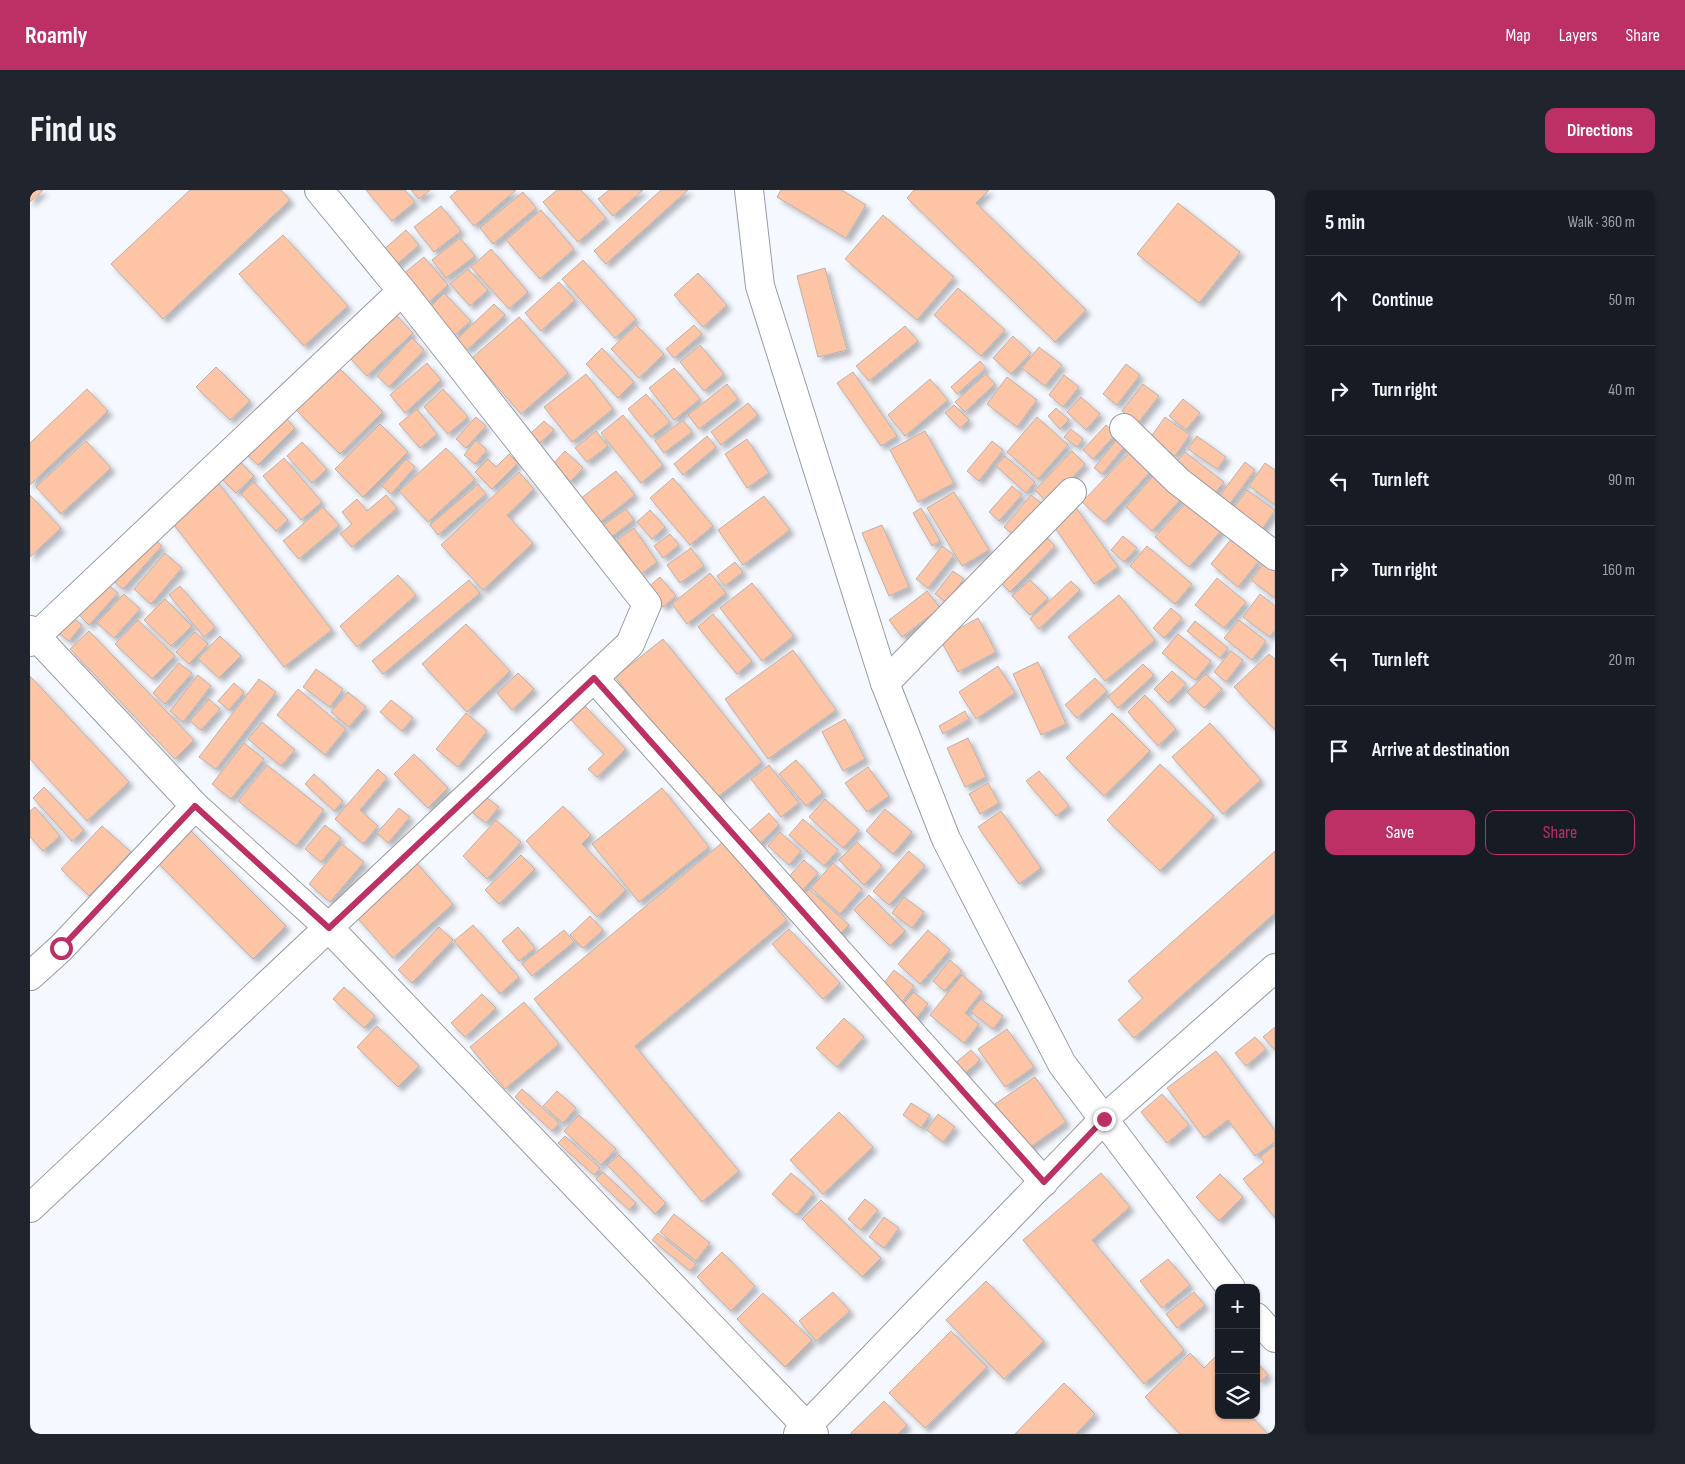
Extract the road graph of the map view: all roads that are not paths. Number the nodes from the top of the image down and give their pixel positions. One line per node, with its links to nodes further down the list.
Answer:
1 (319, 190): 3 (street)
2 (749, 190): 9 (street)
3 (402, 291): 7 (street); 8 (street)
4 (1124, 428): 6 (street)
5 (1072, 492): 9 (street)
6 (1275, 556)
7 (32, 636): 10 (street)
8 (594, 678): 11 (street); 15 (street)
9 (885, 683): 14 (street)
10 (195, 806): 11 (street); 13 (street)
11 (329, 928): 16 (street); 20 (street)
12 (1275, 968): 14 (street)
13 (30, 976)
14 (1104, 1119): 15 (street); 17 (street)
15 (1044, 1182): 20 (street)
16 (30, 1208)
17 (1228, 1284)
18 (1260, 1321): 19 (street)
19 (1275, 1338)
20 (806, 1432)

